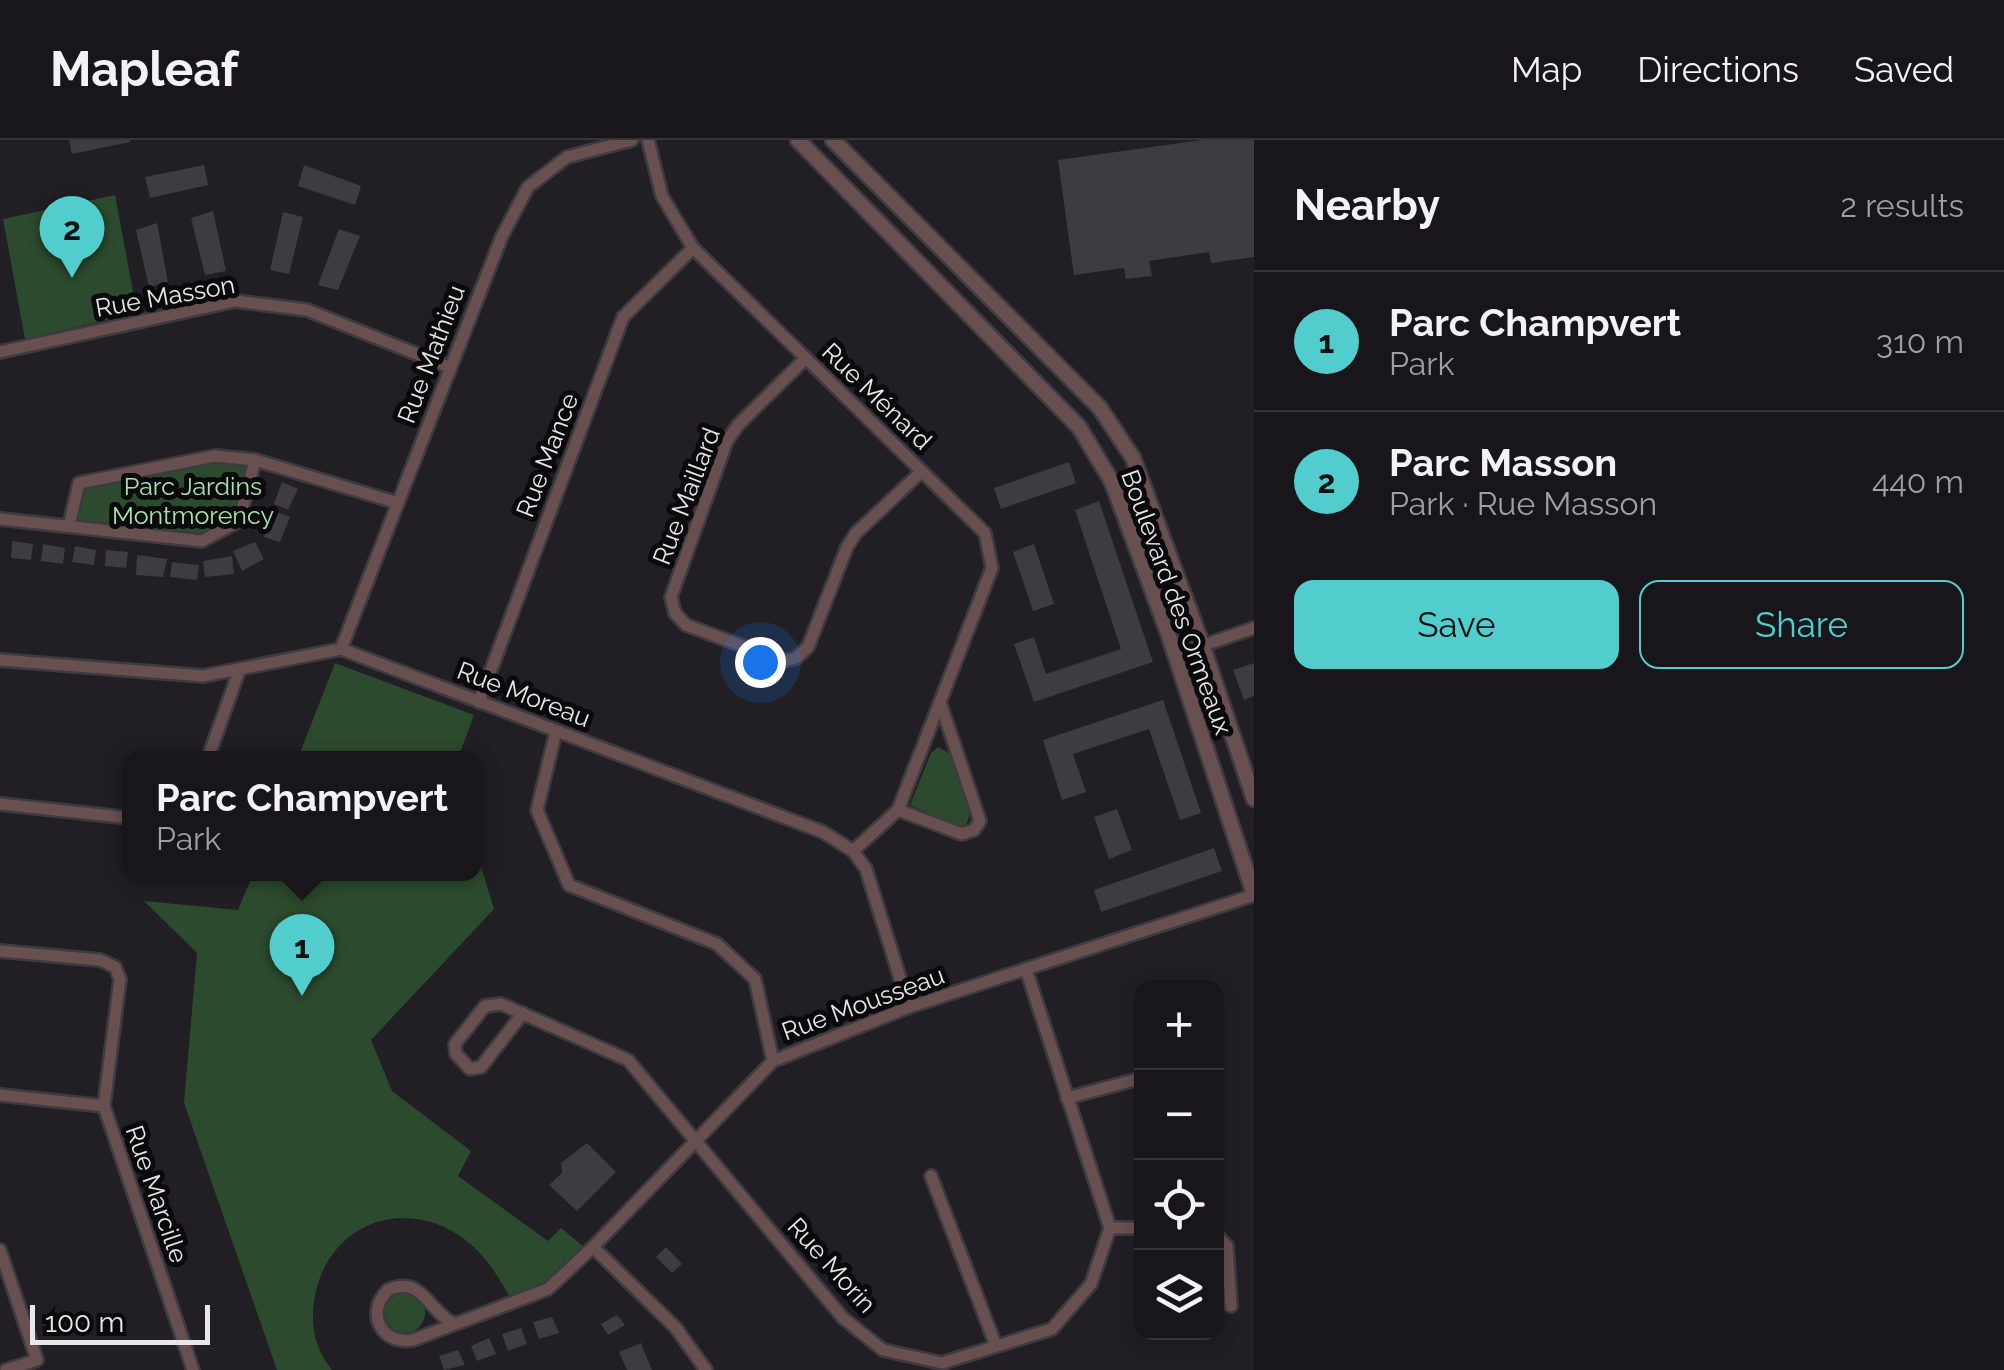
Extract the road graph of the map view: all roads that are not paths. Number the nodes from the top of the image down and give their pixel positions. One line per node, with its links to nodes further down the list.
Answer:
1 (632, 140): 8 (street, Rue Mathieu)
2 (648, 140): 5 (street, Rue Ménard)
3 (798, 140): 17 (street, Boulevard des Ormeaux)
4 (833, 140): 15 (street, Boulevard des Ormeaux)
5 (693, 248): 7 (street, Rue Ménard); 20 (street, Rue Mance)
6 (0, 352): 8 (street, Rue Masson)
7 (806, 358): 10 (street, Rue Ménard); 10 (street, Rue Maillard)
8 (449, 367): 11 (street, Rue Mathieu)
9 (256, 460): 11 (street); 13 (street); 13 (street)
10 (922, 470): 21 (street, Rue Ménard)
11 (398, 503): 16 (street, Rue Mathieu)
12 (0, 518): 13 (street)
13 (69, 526)
14 (1254, 628): 15 (street)
15 (1202, 644): 17 (street); 24 (street, Boulevard des Ormeaux)
16 (341, 649): 19 (street); 20 (street, Rue Moreau)
17 (1175, 655): 29 (street, Boulevard des Ormeaux)
18 (0, 660): 19 (street)
19 (239, 671): 23 (street)
20 (479, 702): 22 (street, Rue Moreau)
21 (940, 702): 26 (street, Rue Ménard); 26 (street)
22 (556, 731): 28 (street, Rue Moreau); 34 (street)
23 (210, 751)
24 (1254, 798)
25 (0, 804): 27 (street)
26 (898, 810): 28 (street, Rue Ménard)
27 (122, 817)
28 (853, 850): 32 (street)
29 (1254, 895): 31 (street, Rue Mousseau)
30 (0, 951): 38 (street, Rue Marcille)
31 (1026, 969): 32 (street, Rue Mousseau); 37 (street)
32 (909, 1007): 34 (street, Rue Mousseau)
33 (523, 1013): 33 (street); 39 (street, Rue Morin)
34 (773, 1060): 39 (street, Rue Mousseau)
35 (1134, 1080): 37 (street)
36 (0, 1094): 38 (street)
37 (1068, 1098): 41 (street)
38 (104, 1106): 50 (street, Rue Marcille)
39 (697, 1141): 44 (street, Rue Mousseau); 48 (street, Rue Morin)
40 (932, 1176): 48 (street)
41 (1110, 1228): 42 (street); 48 (street, Rue Morin)
42 (1134, 1228)
43 (1224, 1242): 46 (street)
44 (593, 1247): 47 (street, Rue Mousseau); 51 (street)
45 (0, 1250): 49 (street)
46 (1230, 1306)
47 (455, 1324): 47 (street, Rue Mousseau)
48 (996, 1346)
49 (6, 1370)
50 (193, 1370)
51 (706, 1370)

